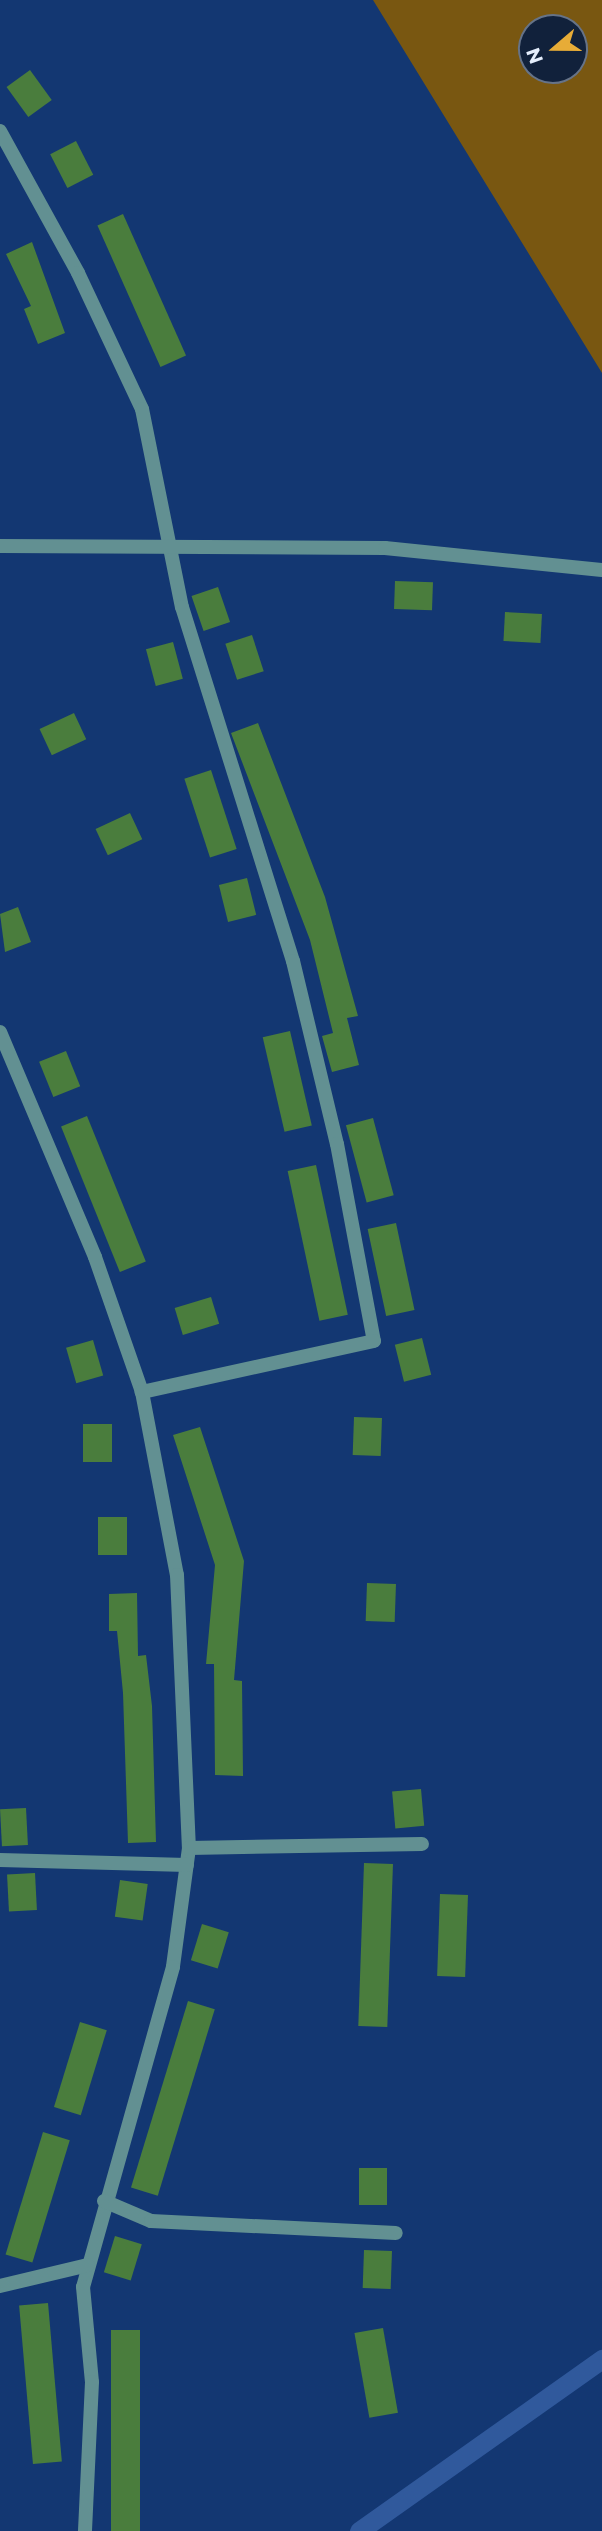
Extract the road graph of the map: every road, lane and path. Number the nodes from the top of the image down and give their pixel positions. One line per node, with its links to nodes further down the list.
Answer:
1 (0, 131): 2 (street)
2 (172, 543): 3 (street); 4 (street); 6 (street)
3 (0, 546)
4 (602, 570)
5 (0, 1032): 6 (street)
6 (142, 1392): 8 (street)
7 (422, 1844): 8 (street)
8 (189, 1848): 10 (street)
9 (0, 1860): 10 (street)
10 (187, 1865): 11 (street)
11 (104, 2201): 12 (street); 13 (street)
12 (397, 2233)
13 (88, 2265): 14 (street); 15 (street)
14 (0, 2286)
15 (86, 2531)

